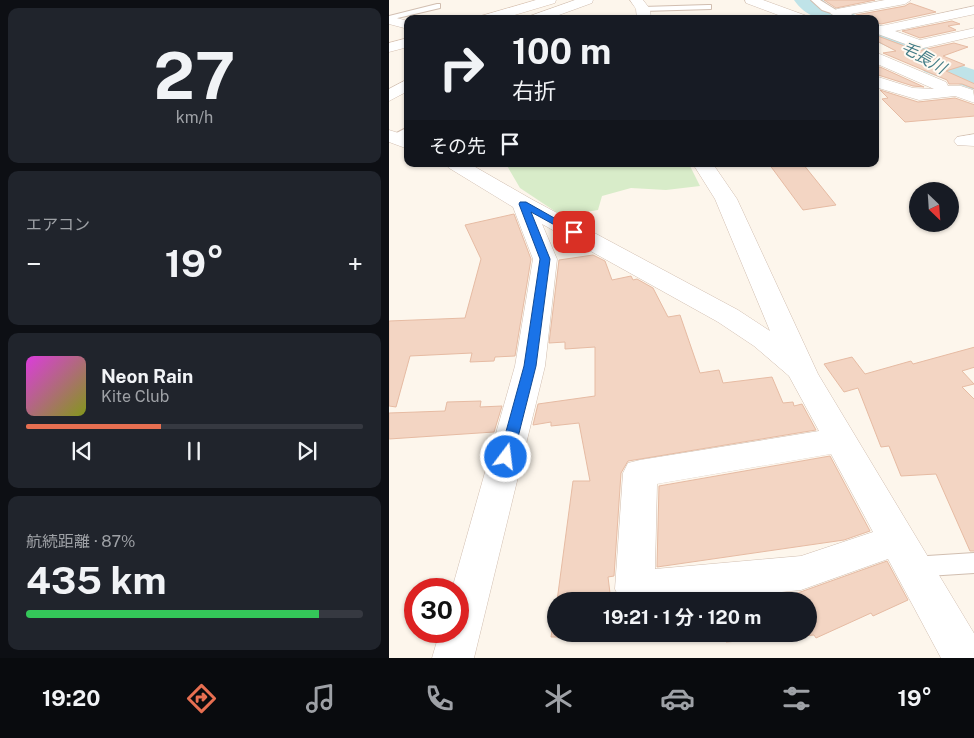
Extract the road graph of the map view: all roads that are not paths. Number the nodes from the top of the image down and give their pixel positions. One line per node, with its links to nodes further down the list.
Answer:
1 (550, 0): 13 (street)
2 (587, 0): 14 (street)
3 (751, 0): 15 (street)
4 (815, 0): 12 (lane)
5 (905, 0): 12 (street)
6 (956, 0): 8 (street)
7 (437, 6): 17 (lane)
8 (974, 6)
9 (708, 7): 10 (lane)
10 (641, 9)
11 (974, 10): 19 (street)
12 (837, 13): 16 (street)
13 (499, 15)
14 (546, 15)
15 (791, 15)
16 (842, 15)
17 (389, 19): 18 (street)
18 (404, 23)
19 (879, 29)
20 (879, 30): 21 (street)
21 (974, 32)
22 (404, 43): 23 (street)
23 (389, 48)
24 (879, 59): 27 (street)
25 (880, 84): 27 (street)
26 (404, 87): 28 (street)
27 (948, 90): 29 (street)
28 (389, 96)
29 (974, 98)
30 (461, 167): 32 (street)
31 (705, 167): 33 (street)
32 (523, 204): 33 (street); 37 (street)
33 (803, 374): 34 (street)
34 (840, 440): 35 (street); 35 (street)
35 (905, 553): 36 (lane); 38 (street)
36 (974, 563)
37 (453, 658)
38 (964, 658)

